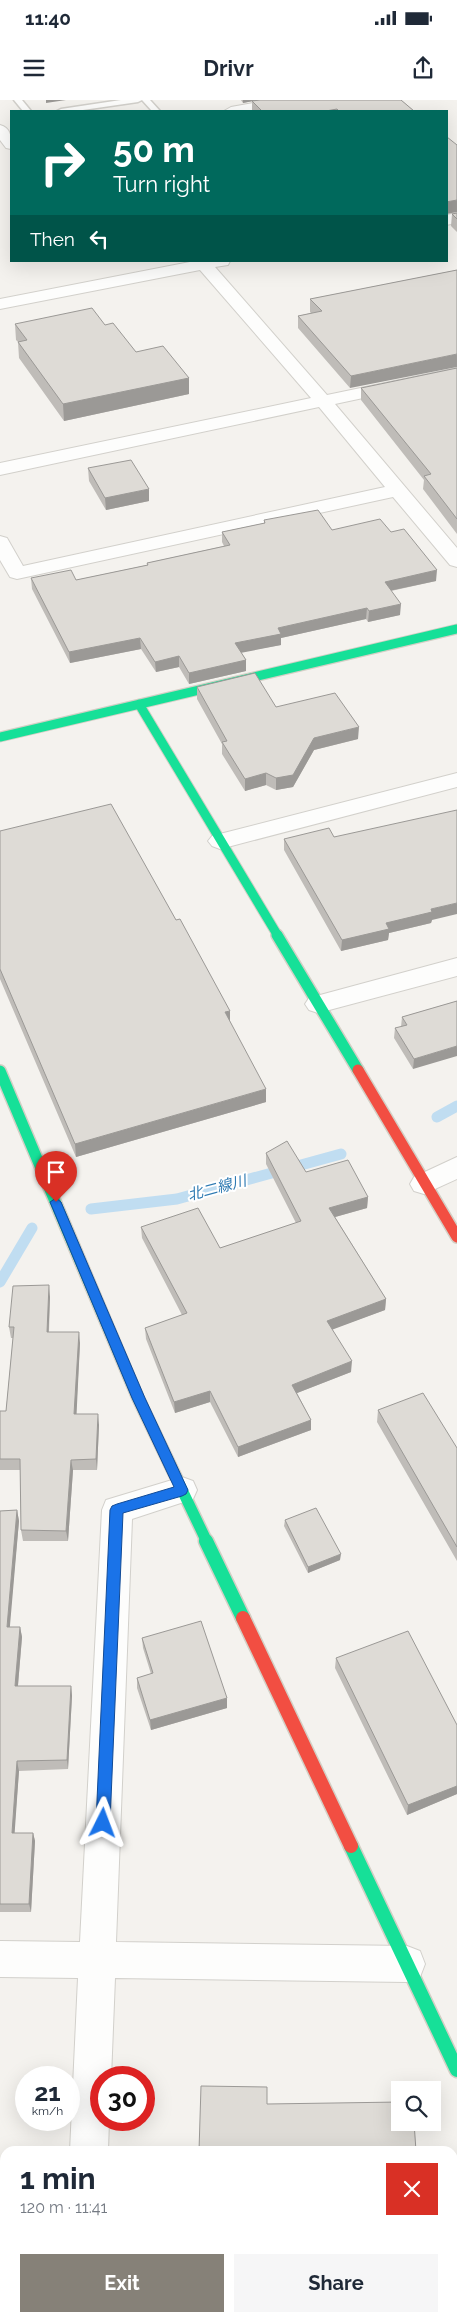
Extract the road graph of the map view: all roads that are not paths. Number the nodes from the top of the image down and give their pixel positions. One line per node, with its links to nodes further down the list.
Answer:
1 (18, 100): 5 (lane)
2 (138, 100): 6 (lane)
3 (146, 100): 7 (lane)
4 (296, 100): 8 (street)
5 (26, 110)
6 (68, 110)
7 (155, 110)
8 (237, 110)
9 (0, 130): 10 (street)
10 (10, 145)
11 (218, 262): 12 (street)
12 (204, 265): 14 (street); 17 (street)
13 (107, 268): 14 (street)
14 (118, 281): 15 (street)
15 (0, 304)
16 (457, 373): 17 (street)
17 (322, 401): 18 (street); 19 (street)
18 (0, 468)
19 (397, 490): 20 (street); 21 (street)
20 (0, 542)
21 (457, 561)
22 (457, 629): 23 (street)
23 (139, 704): 24 (street); 26 (street)
24 (0, 737)
25 (457, 780): 26 (street)
26 (220, 840): 28 (street)
27 (457, 967): 28 (street)
28 (318, 1004): 32 (street)
29 (0, 1071): 30 (street)
30 (5, 1097): 34 (street)
31 (457, 1167): 32 (street)
32 (424, 1184): 33 (street)
33 (457, 1237)
34 (182, 1490): 36 (street); 37 (street)
35 (0, 1960): 36 (street)
36 (97, 1960): 37 (street); 39 (street)
37 (407, 1964): 38 (street)
38 (457, 2070)
39 (89, 2146)

